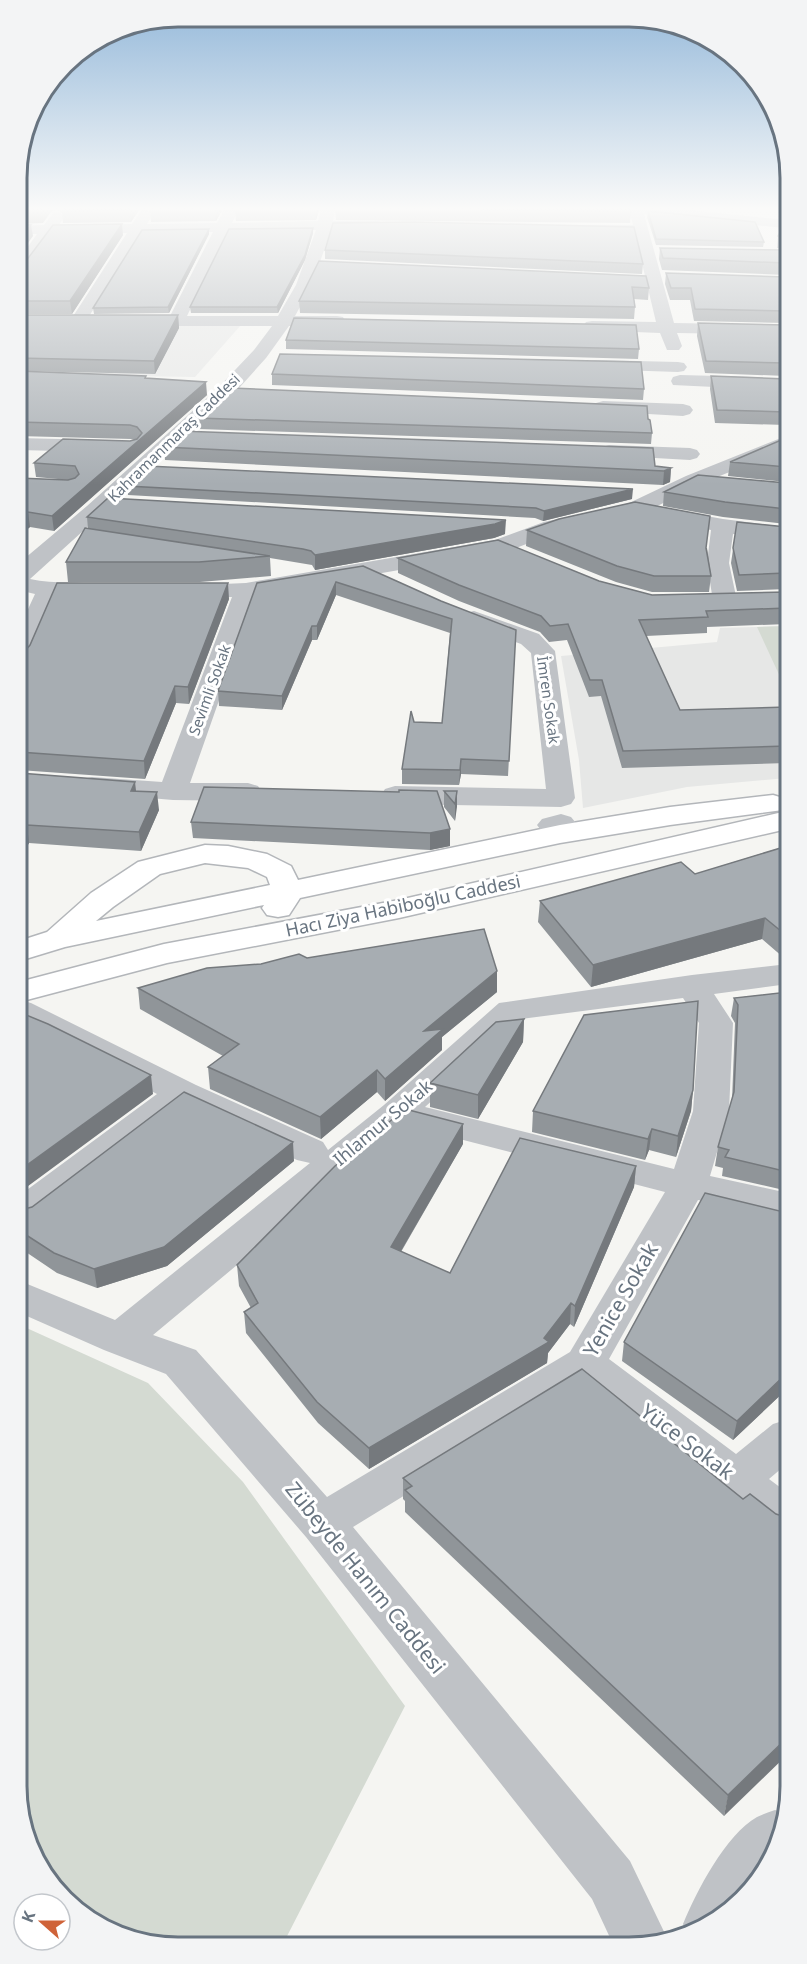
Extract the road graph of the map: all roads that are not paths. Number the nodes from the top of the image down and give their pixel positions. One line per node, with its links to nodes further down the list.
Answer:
1 (90, 302): 7 (street)
2 (186, 302): 10 (street)
3 (294, 302): 5 (street, Kahramanmaraş Caddesi)
4 (660, 302): 13 (street)
5 (285, 320): 10 (street); 11 (street); 18 (street, Kahramanmaraş Caddesi)
6 (58, 321): 7 (street)
7 (78, 321): 8 (street)
8 (100, 321)
9 (122, 321): 10 (street)
10 (176, 321)
11 (356, 322)
12 (570, 325): 13 (street)
13 (666, 327): 14 (street); 16 (street)
14 (780, 330)
15 (572, 364): 16 (street)
16 (679, 374): 17 (street); 21 (street)
17 (774, 384)
18 (223, 386): 19 (street); 22 (street, Kahramanmaraş Caddesi)
19 (254, 393)
20 (588, 406): 21 (street)
21 (683, 410): 28 (street)
22 (176, 436): 23 (street); 29 (street, Kahramanmaraş Caddesi)
23 (204, 437)
24 (27, 444): 26 (street)
25 (780, 444): 31 (street)
26 (119, 447)
27 (595, 451): 28 (street)
28 (690, 454): 31 (street)
29 (144, 466): 30 (street); 35 (street, Kahramanmaraş Caddesi)
30 (172, 468)
31 (693, 480): 32 (street); 34 (street)
32 (740, 485)
33 (621, 490): 34 (street)
34 (669, 493): 37 (street)
35 (107, 502): 36 (street); 41 (street, Kahramanmaraş Caddesi)
36 (130, 503)
37 (634, 508): 38 (street); 40 (street)
38 (723, 526): 39 (street); 54 (street)
39 (780, 532)
40 (497, 535): 43 (street); 46 (street)
41 (65, 537): 42 (street); 45 (street, Kahramanmaraş Caddesi)
42 (88, 540)
43 (532, 559)
44 (264, 566): 47 (street)
45 (27, 570)
46 (367, 570): 47 (street); 49 (street)
47 (334, 576): 51 (street)
48 (27, 585): 50 (street)
49 (398, 585)
50 (48, 590): 52 (street); 56 (street)
51 (246, 590): 53 (street); 58 (street, Sevimli Sokak)
52 (115, 591)
53 (162, 591)
54 (725, 601)
55 (450, 608): 62 (street, İmren Sokak)
56 (27, 639)
57 (66, 783): 58 (street)
58 (173, 791): 59 (street)
59 (278, 793)
60 (372, 795): 62 (street)
61 (780, 804): 62 (main road, Hacı Ziya Habiboğlu Caddesi)
62 (551, 812): 64 (main road, Hacı Ziya Habiboğlu Caddesi)
63 (780, 821): 65 (main road, Hacı Ziya Habiboğlu Caddesi)
64 (288, 892): 65 (main road); 66 (main road, Hacı Ziya Habiboğlu Caddesi); 66 (main road)
65 (259, 937): 70 (main road, Hacı Ziya Habiboğlu Caddesi)
66 (58, 939): 67 (main road, Hacı Ziya Habiboğlu Caddesi)
67 (27, 949)
68 (780, 975): 69 (street, Ihlamur Sokak)
69 (692, 985): 73 (street, Ihlamur Sokak); 75 (street, Yenice Sokak)
70 (27, 990)
71 (27, 1014): 72 (street)
72 (183, 1093): 74 (street); 77 (street)
73 (397, 1113): 75 (street); 79 (street, Ihlamur Sokak)
74 (310, 1151)
75 (688, 1185): 76 (street); 80 (street, Yenice Sokak)
76 (780, 1204)
77 (27, 1210)
78 (27, 1299): 79 (street, Zübeyde Hanım Caddesi)
79 (119, 1339): 84 (street, Zübeyde Hanım Caddesi)
80 (585, 1364): 82 (street, Yüce Sokak); 84 (street, Yenice Sokak)
81 (780, 1444): 82 (street)
82 (736, 1480): 83 (street, Yüce Sokak)
83 (780, 1513)
84 (322, 1523): 87 (street, Zübeyde Hanım Caddesi)
85 (769, 1842): 86 (street)
86 (722, 1905)
87 (638, 1937)

